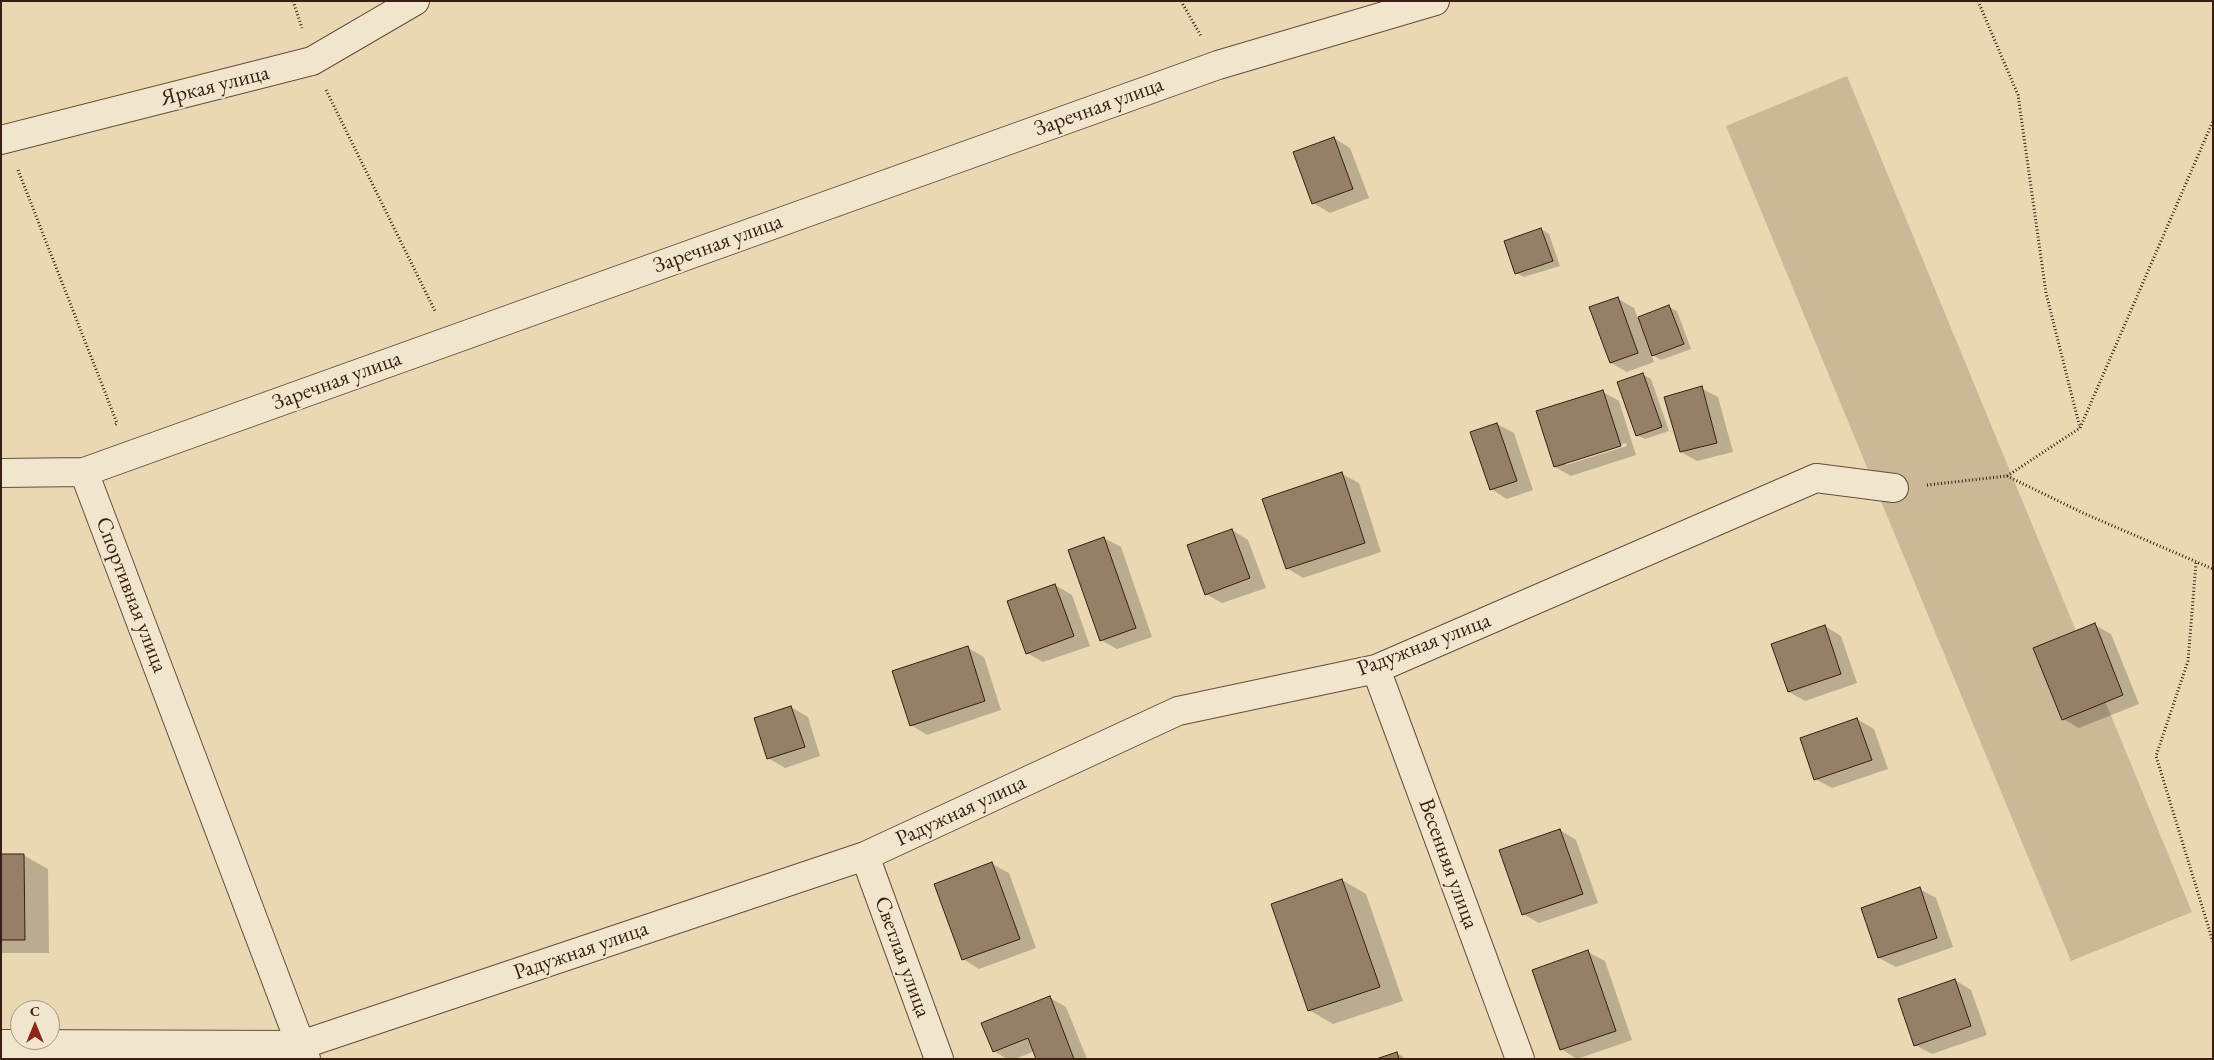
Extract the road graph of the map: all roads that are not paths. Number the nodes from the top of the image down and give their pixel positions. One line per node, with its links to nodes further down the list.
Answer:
1 (415, 1): 3 (street, Яркая улица)
2 (1435, 1): 4 (street, Заречная улица)
3 (4, 140)
4 (84, 472): 5 (street, Заречная улица); 10 (street, Спортивная улица)
5 (1, 473)
6 (1894, 488): 7 (street, Радужная улица)
7 (1376, 669): 8 (street, Радужная улица); 12 (street, Весенняя улица)
8 (865, 856): 10 (street, Радужная улица); 11 (street, Светлая улица)
9 (1, 1044): 10 (street, Радужная улица)
10 (304, 1052)
11 (939, 1059)
12 (1520, 1059)

